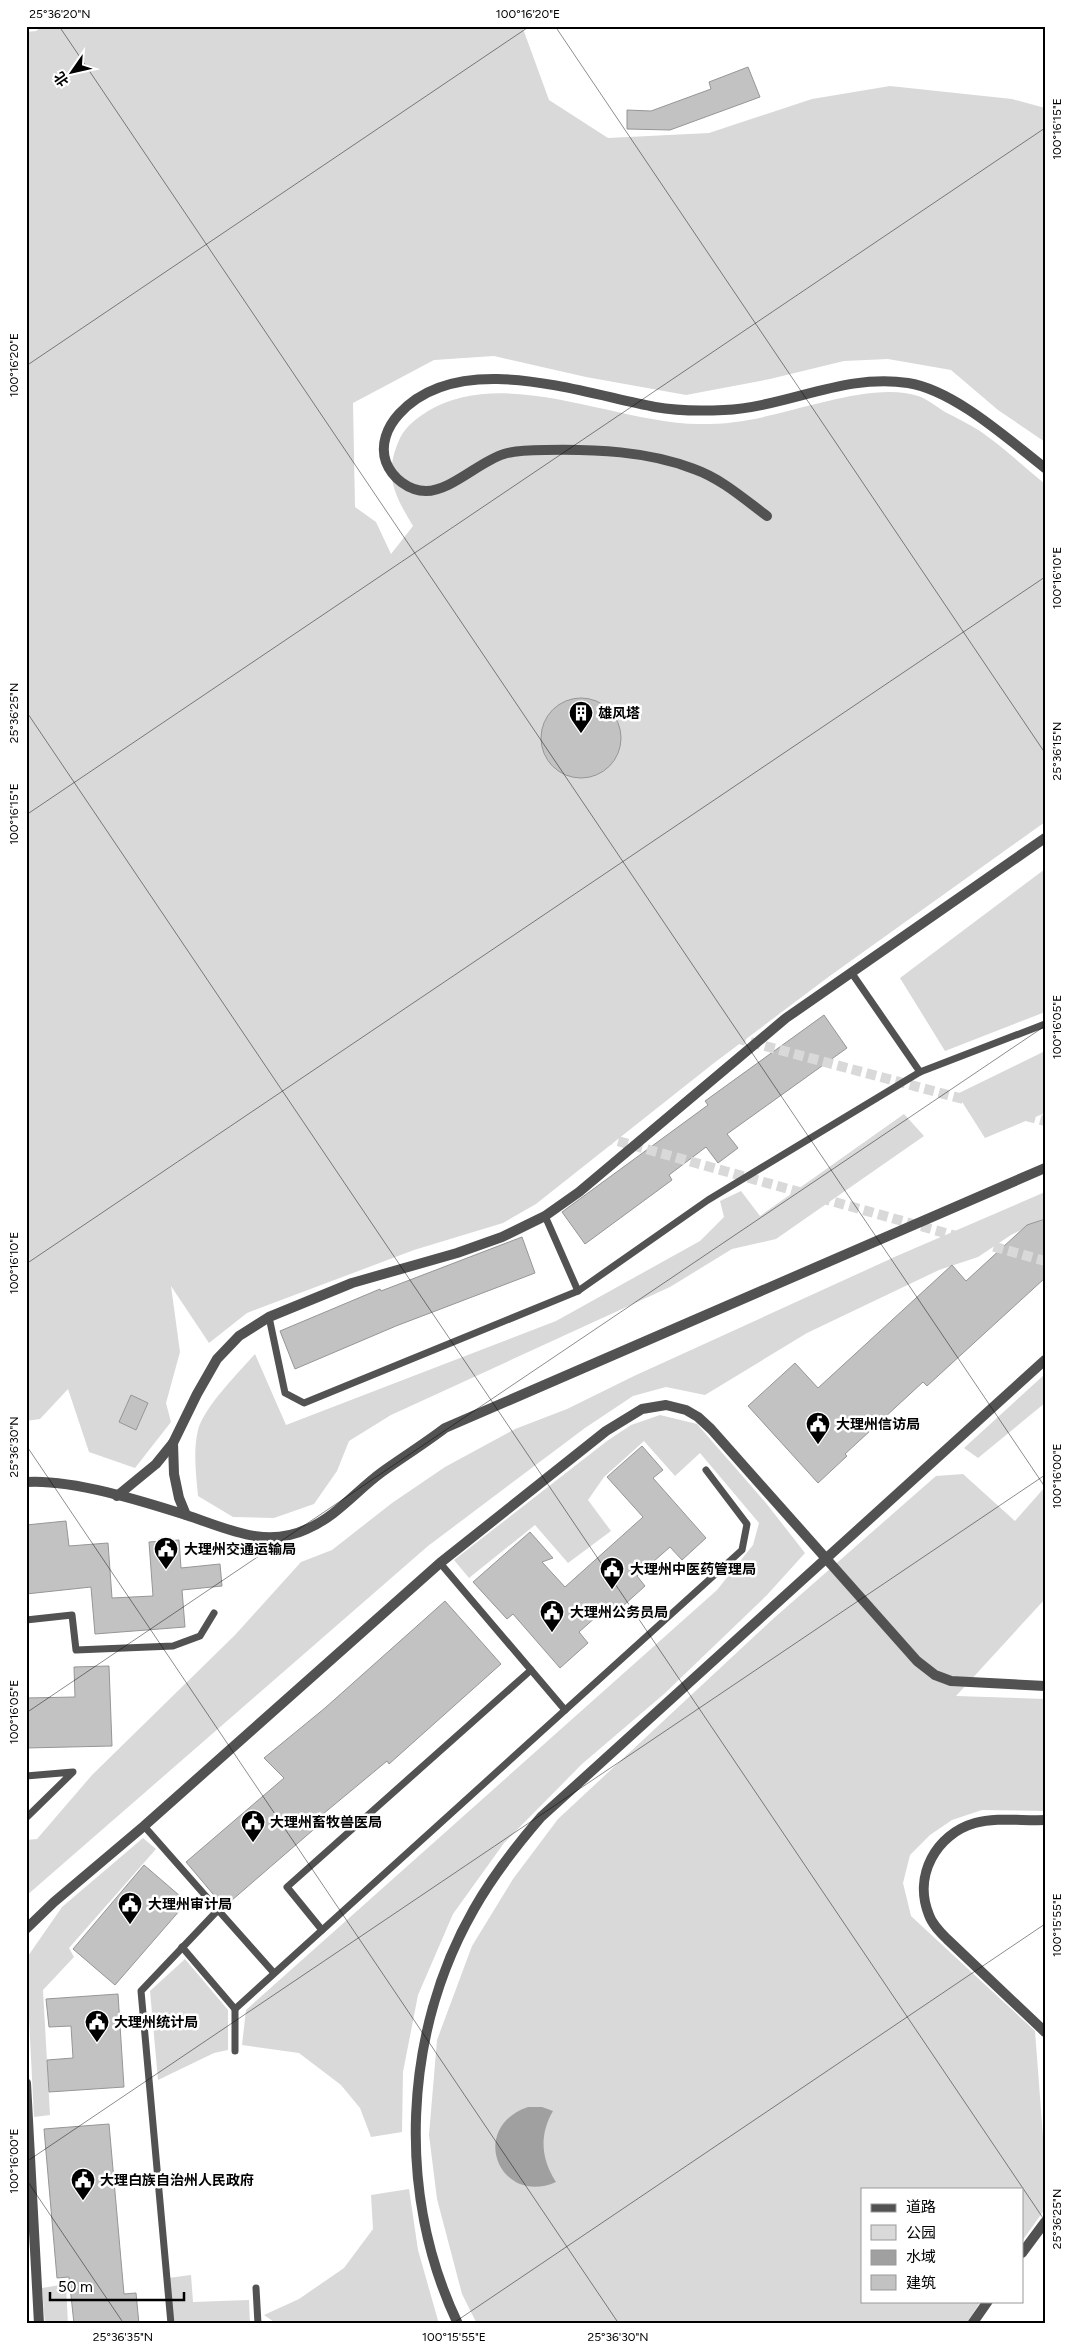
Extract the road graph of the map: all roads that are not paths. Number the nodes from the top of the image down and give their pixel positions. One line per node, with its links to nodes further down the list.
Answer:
1 (1045, 468): 2 (street)
2 (767, 516)
3 (1045, 838): 4 (street)
4 (851, 972): 6 (lane); 8 (street)
5 (1045, 1024): 6 (lane)
6 (920, 1072): 9 (lane)
7 (1045, 1168): 16 (street)
8 (545, 1216): 9 (lane); 10 (street)
9 (578, 1291): 10 (lane)
10 (269, 1317): 12 (street)
11 (1045, 1360): 17 (street)
12 (173, 1443): 15 (street); 16 (street)
13 (706, 1470): 23 (lane)
14 (26, 1482): 15 (street)
15 (117, 1496): 16 (street)
16 (186, 1515)
17 (828, 1558): 18 (street); 22 (street); 44 (street)
18 (440, 1563): 21 (lane); 27 (street)
19 (214, 1613): 20 (lane)
20 (26, 1620)
21 (531, 1670): 23 (lane); 30 (lane)
22 (1045, 1686)
23 (565, 1710): 30 (lane)
24 (26, 1776): 25 (lane)
25 (26, 1818)
26 (1045, 1820): 34 (street)
27 (144, 1826): 28 (lane); 29 (street)
28 (218, 1910): 31 (lane); 32 (lane)
29 (26, 1929)
30 (322, 1930): 32 (lane)
31 (182, 1947): 33 (lane); 42 (lane)
32 (274, 1973): 33 (lane)
33 (234, 2009): 35 (lane)
34 (1045, 2032)
35 (235, 2051)
36 (26, 2083): 41 (street)
37 (1045, 2222): 38 (street)
38 (1024, 2250)
39 (256, 2288): 43 (lane)
40 (987, 2302): 45 (street)
41 (38, 2324)
42 (171, 2324)
43 (258, 2324)
44 (458, 2324)
45 (972, 2324)

